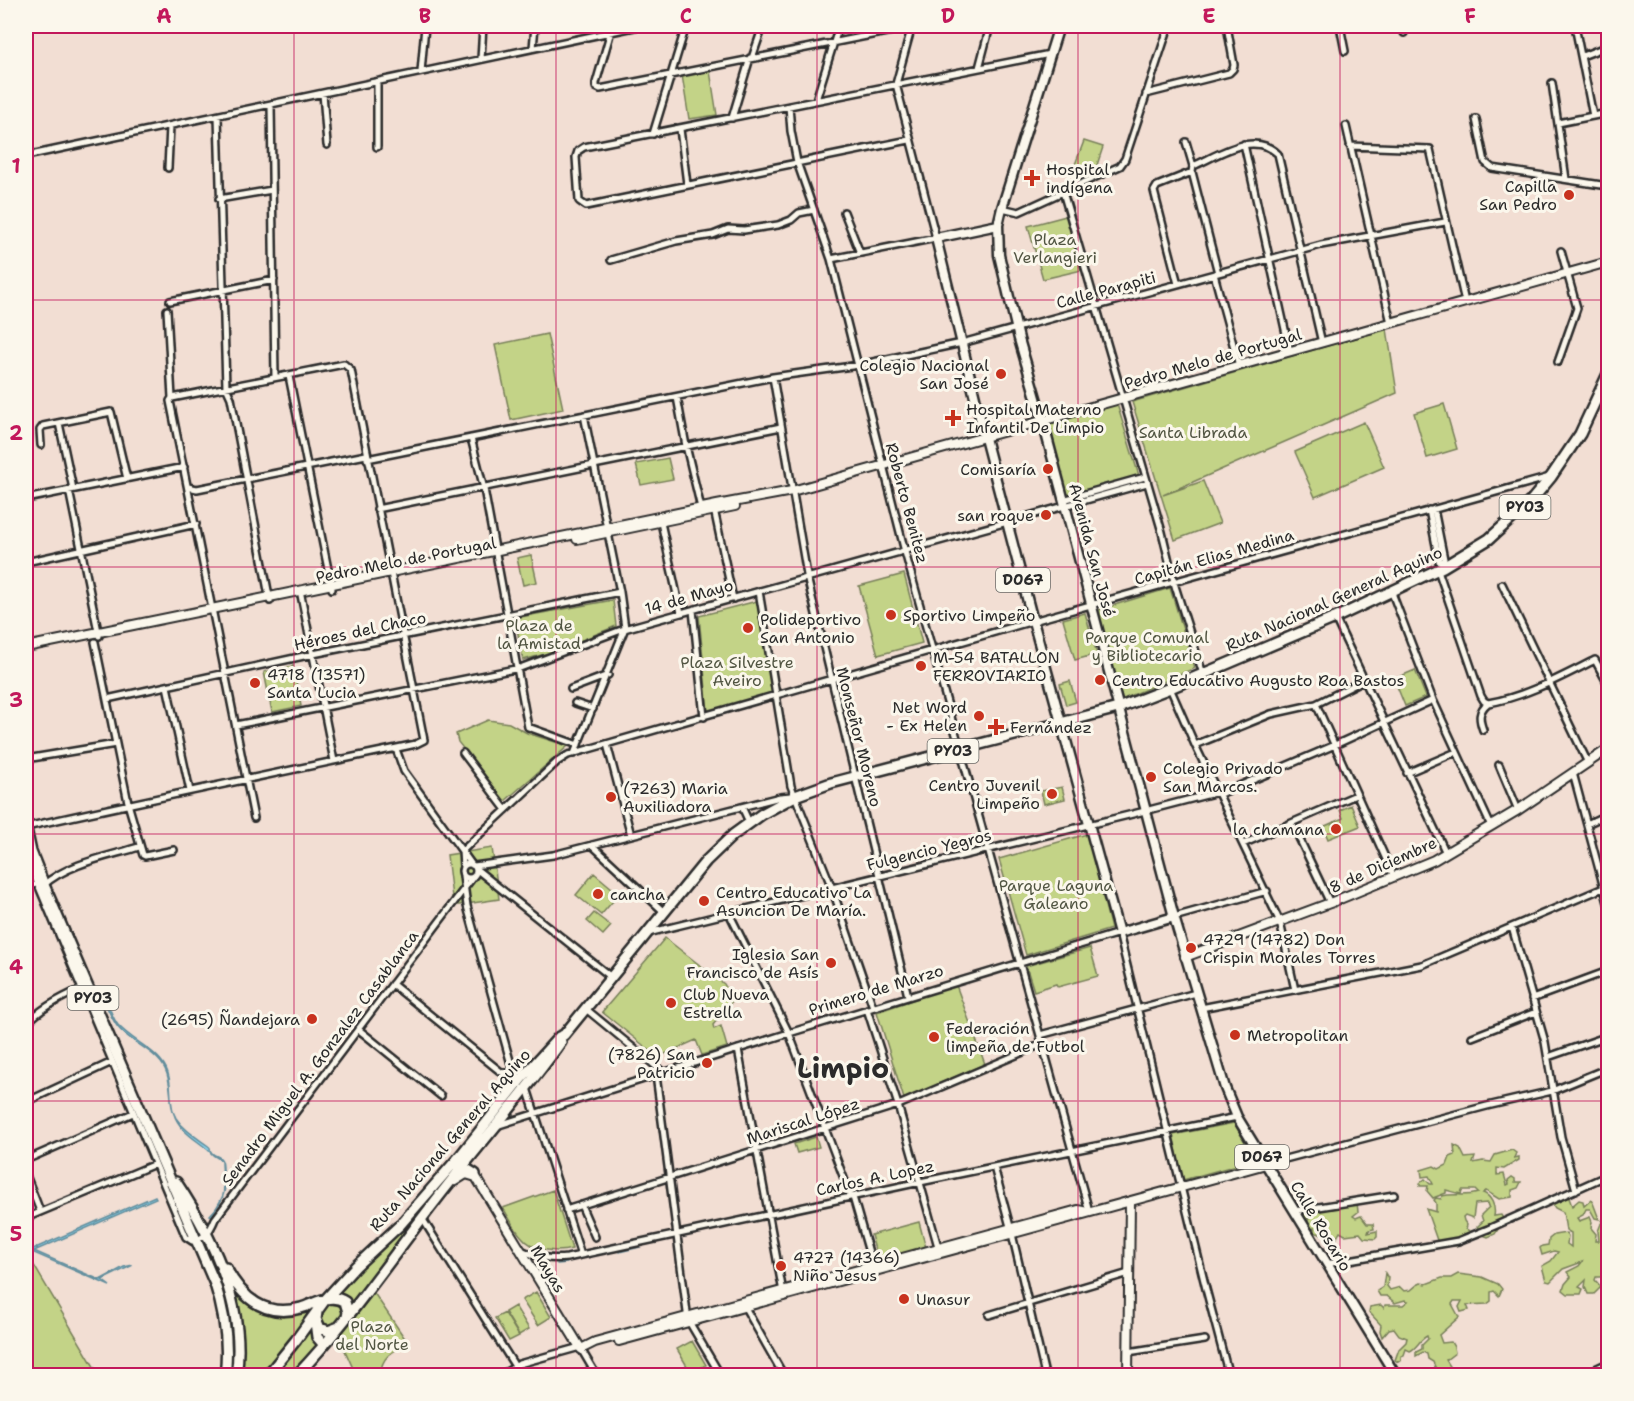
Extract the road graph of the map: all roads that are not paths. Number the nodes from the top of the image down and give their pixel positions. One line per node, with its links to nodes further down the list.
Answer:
1 (425, 26): 29 (street)
2 (483, 26): 27 (street)
3 (535, 26): 22 (street)
4 (602, 26): 18 (street)
5 (639, 26): 17 (street)
6 (686, 26): 30 (street)
7 (764, 26): 26 (street)
8 (839, 26): 20 (street)
9 (914, 26): 20 (street); 33 (street)
10 (990, 26): 28 (street)
11 (1059, 26): 24 (main road, D067)
12 (1169, 26): 35 (street)
13 (1227, 26): 35 (street)
14 (1340, 26): 23 (street)
15 (1403, 26): 19 (street)
16 (1575, 26): 25 (street)
17 (611, 31): 18 (street); 30 (street)
18 (603, 33): 22 (street)
19 (1404, 33)
20 (834, 42): 26 (street); 36 (street)
21 (1608, 46): 25 (street)
22 (533, 48): 27 (street)
23 (1345, 51)
24 (1050, 54): 28 (street); 65 (main road, D067)
25 (1582, 56): 41 (street)
26 (751, 58): 30 (street); 42 (street)
27 (481, 59): 29 (street)
28 (979, 68): 33 (street)
29 (421, 72): 31 (street)
30 (672, 74): 48 (street)
31 (377, 82): 34 (street); 54 (street)
32 (1552, 83): 44 (street)
33 (896, 84): 36 (street); 49 (street)
34 (322, 93): 37 (street); 52 (street)
35 (1146, 93): 63 (street)
36 (816, 100): 38 (street)
37 (271, 105): 40 (street); 62 (street)
38 (789, 106): 42 (street); 56 (street, Roberto Benitez)
39 (1608, 112): 41 (street)
40 (218, 116): 45 (street); 64 (street)
41 (1593, 116): 44 (street)
42 (732, 118): 47 (street)
43 (1476, 119): 59 (street)
44 (1558, 123): 59 (street)
45 (170, 126): 55 (street); 57 (street)
46 (1346, 126): 53 (street)
47 (680, 129): 48 (street); 60 (street)
48 (653, 134): 60 (street)
49 (909, 140): 56 (street); 71 (street)
50 (1186, 142): 58 (street)
51 (1244, 144): 58 (street); 72 (street); 76 (street)
52 (327, 145)
53 (1350, 146): 68 (street); 70 (street)
54 (377, 147)
55 (26, 156)
56 (798, 162): 60 (street); 66 (street, Roberto Benitez)
57 (168, 168)
58 (1192, 169): 79 (street); 82 (street)
59 (1566, 179): 61 (street)
60 (687, 184)
61 (1608, 186)
62 (272, 190): 64 (street); 81 (street)
63 (1063, 192): 65 (street); 86 (street)
64 (219, 199): 83 (street)
65 (1002, 208): 69 (main road, D067)
66 (814, 210): 75 (street, Roberto Benitez); 77 (street)
67 (844, 212): 74 (street)
68 (1445, 222): 70 (street, Calle Parapiti); 85 (street)
69 (998, 225): 71 (main road); 89 (main road, Avenida San José / D067)
70 (1371, 236): 72 (street, Calle Parapiti); 88 (street)
71 (936, 238): 74 (street); 90 (main road, D067)
72 (1301, 250): 76 (street, Calle Parapiti); 91 (street)
73 (1561, 252): 80 (street)
74 (860, 253): 75 (street)
75 (831, 259): 94 (street, Roberto Benitez)
76 (1270, 259): 79 (street, Calle Parapiti); 92 (street)
77 (611, 260)
78 (1608, 262): 80 (street, Pedro Melo de Portugal)
79 (1216, 274): 82 (street, Calle Parapiti); 95 (street)
80 (1568, 274): 85 (street, Pedro Melo de Portugal); 93 (street)
81 (273, 280): 83 (street); 98 (street)
82 (1178, 284): 86 (street, Calle Parapiti)
83 (221, 290): 84 (street); 100 (street)
84 (170, 300)
85 (1465, 302): 88 (street, Pedro Melo de Portugal)
86 (1096, 306): 89 (street, Calle Parapiti); 103 (street)
87 (167, 310): 102 (street)
88 (1391, 323): 91 (street, Pedro Melo de Portugal)
89 (1016, 328): 90 (street, Calle Parapiti); 105 (main road, Avenida San José / D067)
90 (962, 343): 94 (street, Calle Parapiti); 109 (main road, D067)
91 (1322, 343): 92 (street, Pedro Melo de Portugal)
92 (1290, 352): 95 (street, Pedro Melo de Portugal)
93 (1558, 362)
94 (859, 365): 99 (street, Calle Parapiti); 114 (street, Roberto Benitez)
95 (1239, 366): 103 (street, Pedro Melo de Portugal)
96 (1608, 374): 117 (highway, Ruta Nacional General Aquino / PY03)
97 (289, 376): 98 (street); 112 (street); 116 (street)
98 (275, 377): 100 (street)
99 (773, 377): 101 (street, Calle Parapiti); 107 (street, Monseñor Moreno)
100 (226, 387): 102 (street); 119 (street)
101 (677, 397): 104 (street, Calle Parapiti); 111 (street)
102 (172, 398): 115 (street)
103 (1123, 399): 105 (street, Pedro Melo de Portugal); 120 (street)
104 (585, 416): 108 (street, Calle Parapiti); 113 (street)
105 (1043, 422): 109 (street, Pedro Melo de Portugal); 126 (main road, Avenida San José / D067)
106 (59, 423): 110 (street); 118 (street); 123 (street)
107 (781, 427): 111 (street); 124 (street, Monseñor Moreno)
108 (471, 438): 112 (street, Calle Parapiti); 122 (street)
109 (985, 438): 114 (street, Pedro Melo de Portugal); 132 (main road, D067)
110 (41, 445)
111 (686, 446): 113 (street); 127 (street)
112 (367, 457): 116 (street, Calle Parapiti); 129 (street)
113 (594, 464): 122 (street); 134 (street)
114 (883, 465): 124 (street, Pedro Melo de Portugal); 136 (street, Roberto Benitez)
115 (184, 466): 118 (street); 121 (street)
116 (307, 467): 119 (street, Calle Parapiti); 144 (street)
117 (1551, 477): 130 (street, Capitán Elias Medina); 139 (highway, Ruta Nacional General Aquino / PY03)
118 (127, 479): 123 (street)
119 (247, 479): 121 (street, Calle Parapiti); 150 (street)
120 (1146, 480): 126 (street, 14 de Mayo); 142 (street)
121 (188, 487): 133 (street)
122 (484, 487): 129 (street); 137 (street)
123 (71, 490): 125 (street); 135 (street)
124 (791, 492): 128 (street, Pedro Melo de Portugal); 141 (street, Monseñor Moreno)
125 (26, 499)
126 (1064, 503): 132 (street, 14 de Mayo); 151 (main road, Avenida San José / D067)
127 (701, 508): 128 (street, Pedro Melo de Portugal); 131 (street, Pedro Melo de Portugal)
128 (714, 508): 131 (street, Pedro Melo de Portugal); 149 (street)
129 (377, 509): 140 (street)
130 (1432, 510): 139 (street); 142 (street, Capitán Elias Medina)
131 (660, 519): 134 (street, Pedro Melo de Portugal); 154 (street)
132 (1008, 522): 136 (street, 14 de Mayo); 157 (main road, D067)
133 (196, 524): 135 (street); 152 (street)
134 (608, 530): 137 (street, Pedro Melo de Portugal); 146 (street)
135 (82, 550): 138 (street); 160 (street)
136 (905, 552): 141 (street, 14 de Mayo); 162 (street, Roberto Benitez)
137 (495, 553): 140 (street, Pedro Melo de Portugal); 155 (street)
138 (26, 562)
139 (1442, 565): 148 (highway, Ruta Nacional General Aquino / PY03); 180 (street)
140 (390, 574): 144 (street, Pedro Melo de Portugal); 159 (street)
141 (808, 577): 145 (street, 14 de Mayo); 168 (street, Monseñor Moreno)
142 (1174, 582): 151 (street, Capitán Elias Medina); 166 (street)
143 (1502, 584): 170 (street)
144 (332, 586): 147 (street, Pedro Melo de Portugal)
145 (759, 591): 149 (street, 14 de Mayo); 176 (street)
146 (620, 592): 155 (street, Héroes del Chaco); 158 (street)
147 (300, 593): 150 (street, Pedro Melo de Portugal); 163 (street)
148 (1392, 593): 156 (highway, Ruta Nacional General Aquino / PY03); 178 (street)
149 (733, 598): 153 (street, 14 de Mayo)
150 (270, 599): 152 (street, Pedro Melo de Portugal)
151 (1092, 606): 157 (street, Capitán Elias Medina); 183 (main road, Avenida San José / D067)
152 (213, 610): 160 (street, Pedro Melo de Portugal); 165 (street)
153 (693, 610): 154 (street, 14 de Mayo); 185 (street)
154 (681, 613): 158 (street, 14 de Mayo)
155 (507, 616): 159 (street, Héroes del Chaco); 164 (street)
156 (1335, 618): 166 (highway, Ruta Nacional General Aquino / PY03); 169 (street)
157 (1033, 621): 162 (street, Capitán Elias Medina); 186 (main road, D067)
158 (624, 629): 164 (street, 14 de Mayo); 167 (street)
159 (405, 635): 163 (street, Héroes del Chaco); 174 (street)
160 (97, 637): 161 (street, Pedro Melo de Portugal); 177 (street)
161 (26, 649)
162 (933, 651): 168 (street, Capitán Elias Medina); 199 (street, Roberto Benitez)
163 (313, 654): 165 (street, Héroes del Chaco); 182 (street)
164 (517, 669): 174 (street, 14 de Mayo); 194 (street)
165 (225, 673): 172 (street, Héroes del Chaco); 188 (street)
166 (1203, 674): 173 (highway, Ruta Nacional General Aquino / PY03)
167 (608, 675): 175 (street); 184 (street)
168 (831, 680): 176 (street, Capitán Elias Medina); 209 (street, Monseñor Moreno)
169 (1364, 680): 181 (street); 187 (street)
170 (1550, 682): 171 (street); 180 (street); 205 (street)
171 (1608, 684)
172 (167, 686): 177 (street, Héroes del Chaco); 211 (street)
173 (1170, 688): 183 (highway, Ruta Nacional General Aquino / PY03); 196 (street)
174 (415, 689): 182 (street, 14 de Mayo); 197 (street)
175 (571, 689)
176 (776, 696): 185 (street, Capitán Elias Medina); 214 (street)
177 (107, 699): 190 (street)
178 (1433, 700): 187 (street, Fulgencio Yegros); 200 (street)
179 (575, 703): 184 (street)
180 (1488, 703): 189 (street)
181 (1316, 705): 195 (street); 196 (street)
182 (324, 708): 188 (street, 14 de Mayo); 204 (street)
183 (1118, 708): 186 (highway, Ruta Nacional General Aquino / PY03); 219 (main road, Avenida San José / D067)
184 (593, 709): 194 (street)
185 (704, 717): 192 (street, Capitán Elias Medina)
186 (1061, 723): 199 (highway, Ruta Nacional General Aquino / PY03); 225 (main road, D067)
187 (1384, 723): 195 (street, Fulgencio Yegros); 207 (street)
188 (236, 725): 210 (street)
189 (1483, 730)
190 (113, 732): 191 (street); 193 (street)
191 (116, 744): 193 (street); 215 (street)
192 (607, 744): 202 (street, Capitán Elias Medina); 228 (street)
193 (104, 745): 203 (street)
194 (578, 745): 202 (street)
195 (1335, 745): 212 (street, Fulgencio Yegros); 213 (street)
196 (1195, 746): 212 (street)
197 (396, 749): 204 (street); 234 (street)
198 (1608, 749): 205 (street, 8 de Diciembre)
199 (960, 751): 209 (highway, Ruta Nacional General Aquino / PY03); 233 (street, Roberto Benitez)
200 (1456, 752): 207 (street); 226 (street)
201 (463, 753): 217 (street)
202 (574, 754): 217 (street, Capitán Elias Medina)
203 (26, 759)
204 (334, 761): 210 (street)
205 (1588, 763): 208 (street, 8 de Diciembre)
206 (1499, 765): 218 (street)
207 (1407, 773): 235 (street)
208 (1573, 773): 218 (street, 8 de Diciembre); 224 (street)
209 (855, 777): 214 (highway, Ruta Nacional General Aquino / PY03); 240 (street, Monseñor Moreno)
210 (247, 779): 211 (street); 221 (street)
211 (190, 791): 215 (street)
212 (1219, 793): 219 (street, Fulgencio Yegros); 229 (street)
213 (1356, 795): 223 (street); 242 (street)
214 (795, 796): 216 (street); 222 (highway, Ruta Nacional General Aquino / PY03); 246 (street)
215 (128, 804): 227 (street); 231 (street)
216 (742, 807): 222 (street); 228 (street)
217 (506, 810): 234 (street, Capitán Elias Medina)
218 (1518, 810): 226 (street, 8 de Diciembre)
219 (1145, 812): 225 (street, Fulgencio Yegros); 253 (main road, Avenida San José / D067)
220 (1608, 814): 224 (street)
221 (255, 818)
222 (749, 822): 251 (highway, Ruta Nacional General Aquino / PY03)
223 (1292, 823): 229 (street); 249 (street)
224 (1587, 824): 244 (street)
225 (1089, 825): 233 (street, Fulgencio Yegros); 256 (main road, D067)
226 (1491, 826): 235 (street, 8 de Diciembre)
227 (26, 828): 243 (highway, PY03)
228 (631, 835): 230 (street)
229 (1243, 844): 248 (street)
230 (592, 845): 237 (street); 251 (street)
231 (139, 847): 232 (street); 243 (street)
232 (174, 850)
233 (988, 850): 240 (street, Fulgencio Yegros); 259 (street, Roberto Benitez)
234 (462, 851): 237 (street); 238 (street)
235 (1446, 853): 242 (street, 8 de Diciembre)
236 (26, 856): 243 (street)
237 (474, 866): 238 (street); 241 (street); 261 (street)
238 (463, 867): 239 (street)
239 (463, 876): 241 (street); 247 (street)
240 (878, 877): 246 (street, Fulgencio Yegros); 266 (street, Monseñor Moreno)
241 (473, 878): 247 (street, Senadro Miguel A. Gonzalez Casablanca)
242 (1394, 878): 249 (street, 8 de Diciembre)
243 (40, 884): 245 (street); 263 (street); 307 (highway, PY03)
244 (1606, 887): 250 (street); 255 (street)
245 (26, 888)
246 (832, 888): 252 (street, Fulgencio Yegros); 268 (street)
247 (464, 889): 262 (street, Senadro Miguel A. Gonzalez Casablanca); 286 (street)
248 (1267, 891): 253 (street, Primero de Marzo); 254 (street)
249 (1330, 903): 254 (street, 8 de Diciembre)
250 (1608, 903)
251 (664, 912): 257 (highway, Ruta Nacional General Aquino / PY03)
252 (729, 914): 257 (street, Fulgencio Yegros); 275 (street)
253 (1174, 917): 256 (main road, Primero de Marzo); 258 (main road, Calle Rosario / D067)
254 (1280, 922): 258 (street, 8 de Diciembre); 264 (street)
255 (1512, 927): 264 (street); 267 (street)
256 (1119, 933): 259 (street, Primero de Marzo); 269 (street)
257 (647, 934): 261 (highway, Ruta Nacional General Aquino / PY03)
258 (1185, 957): 265 (main road, Calle Rosario / D067)
259 (1019, 962): 266 (street, Primero de Marzo); 277 (street, Roberto Benitez)
260 (1608, 971): 267 (street)
261 (611, 977): 271 (highway, Ruta Nacional General Aquino / PY03)
262 (392, 984): 274 (street, Senadro Miguel A. Gonzalez Casablanca); 286 (street)
263 (81, 989): 273 (street); 283 (street)
264 (1295, 990): 270 (street)
265 (1196, 993): 269 (street); 270 (main road, Calle Rosario / D067)
266 (908, 996): 268 (street, Primero de Marzo)
267 (1532, 999): 272 (street)
268 (870, 1008): 275 (street, Primero de Marzo); 294 (street)
269 (1138, 1008): 277 (street); 301 (street)
270 (1201, 1008): 297 (main road, Calle Rosario / D067)
271 (586, 1009): 276 (highway, Ruta Nacional General Aquino / PY03); 287 (street)
272 (1536, 1012): 279 (street); 282 (street)
273 (26, 1021)
274 (358, 1029): 292 (street); 332 (street, Senadro Miguel A. Gonzalez Casablanca)
275 (789, 1033): 281 (street, Primero de Marzo); 299 (street)
276 (564, 1035): 285 (highway, Ruta Nacional General Aquino / PY03); 290 (highway, Ruta Nacional General Aquino / PY03)
277 (1040, 1035): 280 (street, Roberto Benitez)
278 (1608, 1036): 282 (street)
279 (1472, 1037)
280 (1042, 1044): 294 (street, Mariscal López); 304 (street, Roberto Benitez)
281 (738, 1049): 287 (street, Primero de Marzo); 303 (street)
282 (1548, 1057): 291 (street)
283 (112, 1062): 293 (street); 295 (street)
284 (1608, 1068): 291 (street)
285 (530, 1069): 286 (street); 289 (highway, Ruta Nacional General Aquino / PY03)
286 (513, 1071): 289 (street); 300 (highway)
287 (664, 1072): 288 (street, Primero de Marzo)
288 (656, 1075): 296 (street, Primero de Marzo); 313 (street)
289 (517, 1085): 300 (highway, Ruta Nacional General Aquino / PY03); 302 (street)
290 (527, 1088): 296 (street); 298 (highway, Ruta Nacional General Aquino / PY03)
291 (1552, 1091): 306 (street); 318 (street)
292 (441, 1096)
293 (26, 1101)
294 (898, 1105): 299 (street, Mariscal López); 315 (street)
295 (134, 1113): 305 (street); 307 (street)
296 (535, 1113): 298 (street, Primero de Marzo); 323 (street)
297 (1237, 1117): 301 (street, Carlos A. Lopez); 306 (main road, Calle Rosario / D067)
298 (497, 1126): 302 (highway, Ruta Nacional General Aquino / PY03)
299 (826, 1128): 303 (street, Mariscal López); 320 (street)
300 (480, 1130): 314 (highway, Ruta Nacional General Aquino / PY03)
301 (1167, 1133): 304 (street, Carlos A. Lopez); 317 (street)
302 (485, 1141): 309 (highway, Ruta Nacional General Aquino / PY03); 312 (highway)
303 (756, 1150): 313 (street, Mariscal López); 327 (street)
304 (1072, 1152): 308 (street, Carlos A. Lopez); 326 (street, Roberto Benitez)
305 (26, 1160)
306 (1266, 1164): 317 (street); 325 (main road, Calle Rosario / D067)
307 (160, 1165): 324 (street); 332 (highway, PY03)
308 (994, 1167): 315 (street, Carlos A. Lopez); 330 (street)
309 (462, 1168): 312 (highway); 314 (highway); 316 (highway, Ruta Nacional General Aquino / PY03)
310 (1608, 1174): 318 (street)
311 (26, 1175): 324 (street)
312 (476, 1175): 316 (street); 334 (street, Mayas)
313 (669, 1178): 322 (street, Mariscal López); 331 (street)
314 (437, 1182): 342 (highway, Ruta Nacional General Aquino / PY03)
315 (920, 1182): 320 (street, Carlos A. Lopez); 335 (street)
316 (449, 1184): 329 (highway, Ruta Nacional General Aquino / PY03)
317 (1182, 1187): 321 (street); 367 (street)
318 (1576, 1190): 338 (street)
319 (1394, 1196): 325 (street)
320 (852, 1197): 327 (street, Carlos A. Lopez); 339 (street)
321 (1130, 1202): 326 (street); 340 (street)
322 (581, 1205): 323 (street, Mariscal López); 333 (street)
323 (566, 1210): 336 (street)
324 (40, 1211): 328 (street)
325 (1294, 1211): 338 (main road, Calle Rosario / D067)
326 (1088, 1212): 330 (street)
327 (768, 1215): 331 (street, Carlos A. Lopez); 341 (street)
328 (26, 1218)
329 (423, 1218): 347 (highway, Ruta Nacional General Aquino / PY03); 355 (street)
330 (1012, 1231): 335 (street); 343 (street)
331 (677, 1235): 336 (street, Carlos A. Lopez); 348 (street)
332 (202, 1238): 337 (highway, PY03); 357 (highway, PY03)
333 (595, 1238)
334 (520, 1249): 336 (street, Carlos A. Lopez); 352 (street, Mayas)
335 (940, 1251): 339 (street)
336 (581, 1255)
337 (217, 1260): 342 (highway); 358 (highway, PY03)
338 (1326, 1264): 368 (main road, Calle Rosario / D067)
339 (874, 1268): 341 (street)
340 (1129, 1273): 343 (street); 353 (street)
341 (783, 1294): 344 (street)
342 (325, 1300): 345 (highway, Ruta Nacional General Aquino / PY03); 347 (highway)
343 (1028, 1303): 346 (street); 356 (street)
344 (743, 1305): 348 (street); 365 (street)
345 (317, 1315): 349 (highway); 351 (highway); 359 (highway, Ruta Nacional General Aquino / PY03)
346 (989, 1315)
347 (347, 1317): 349 (highway, Ruta Nacional General Aquino / PY03)
348 (688, 1320): 352 (street); 364 (street)
349 (339, 1327): 351 (highway, Ruta Nacional General Aquino / PY03)
350 (1205, 1340): 353 (street)
351 (324, 1346): 360 (highway, Ruta Nacional General Aquino / PY03)
352 (583, 1348): 355 (street); 363 (street, Mayas)
353 (1128, 1352): 366 (street)
354 (1608, 1363): 369 (street)
355 (515, 1366): 361 (street); 362 (street)
356 (1045, 1375)
357 (225, 1376)
358 (236, 1376)
359 (267, 1376)
360 (296, 1376)
361 (500, 1376)
362 (521, 1376)
363 (597, 1376)
364 (721, 1376)
365 (784, 1376)
366 (1128, 1376)
367 (1229, 1376)
368 (1396, 1376)
369 (1580, 1376)

